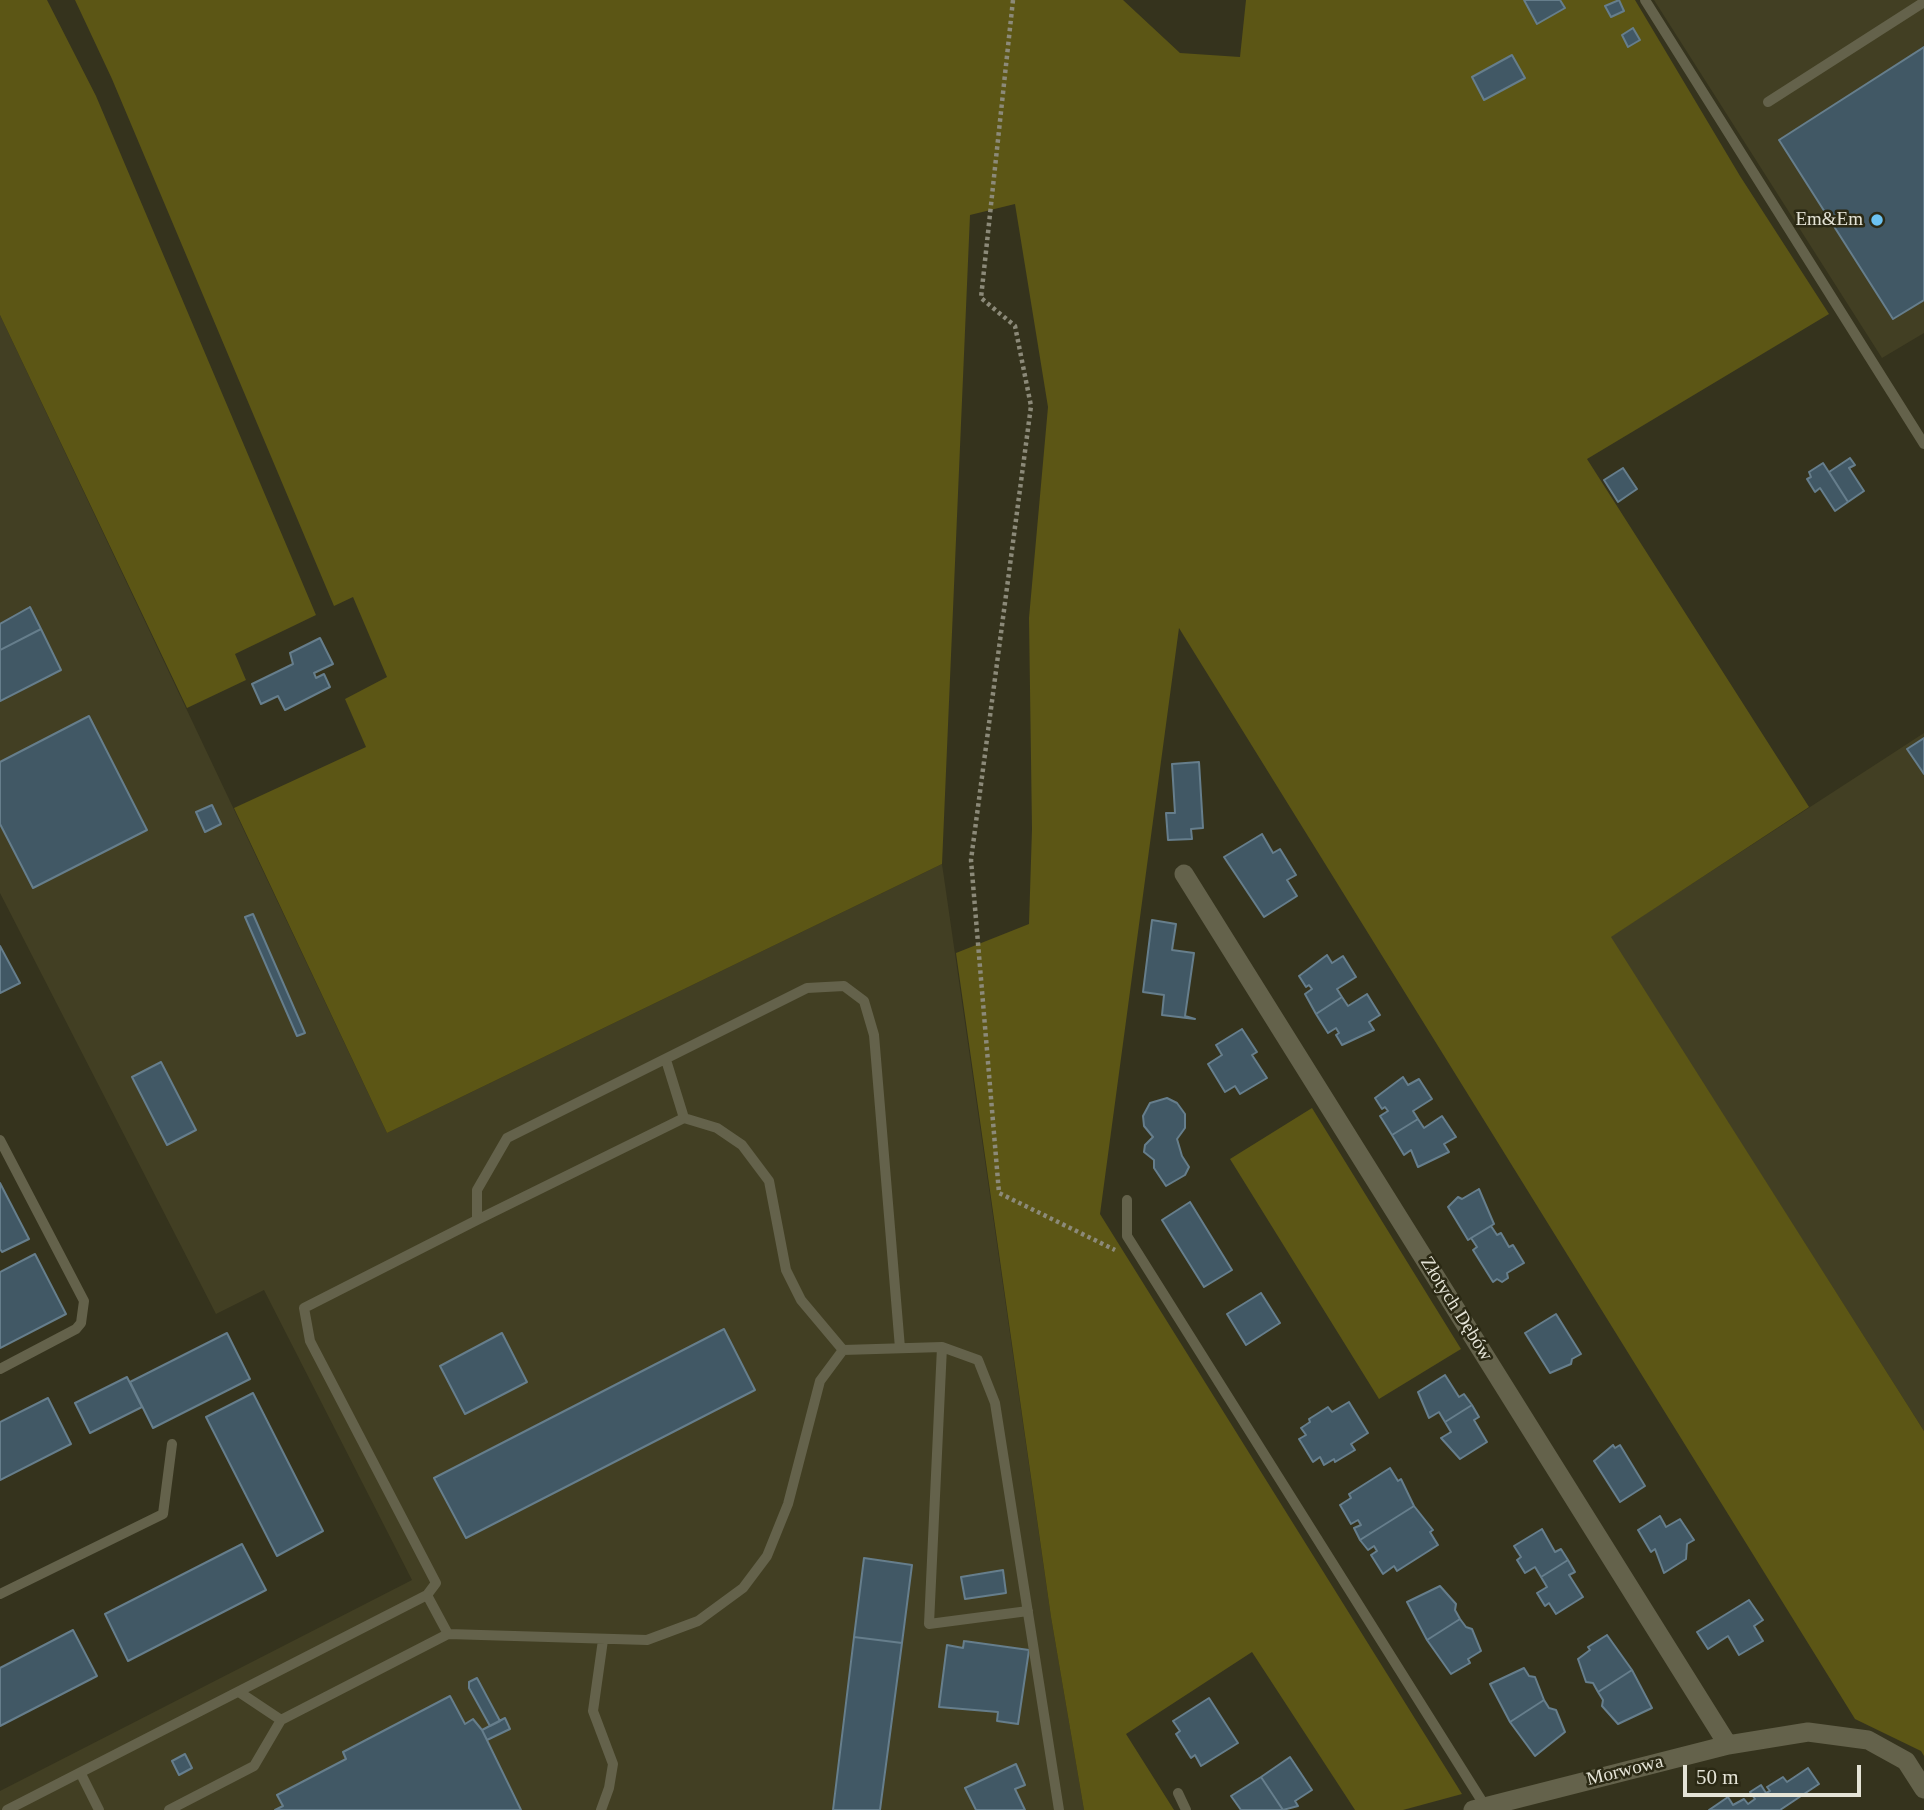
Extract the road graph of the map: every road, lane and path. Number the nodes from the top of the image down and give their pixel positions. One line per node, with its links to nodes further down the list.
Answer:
1 (1013, 0): 12 (path)
2 (1645, 0): 5 (lane)
3 (1924, 2): 4 (lane)
4 (1768, 102)
5 (1924, 444)
6 (1184, 874): 25 (street, Złotych Dębów)
7 (666, 1060): 8 (lane); 11 (lane); 14 (lane)
8 (684, 1118): 11 (lane); 15 (lane)
9 (0, 1140): 16 (lane)
10 (1127, 1200): 12 (lane)
11 (477, 1220): 19 (lane)
12 (1144, 1265): 29 (lane)
13 (942, 1347): 14 (lane); 20 (lane); 20 (lane)
14 (900, 1348): 15 (lane)
15 (844, 1350): 22 (lane)
16 (0, 1369)
17 (172, 1444): 18 (lane)
18 (0, 1594)
19 (427, 1595): 21 (lane); 23 (lane)
20 (1028, 1611): 34 (lane)
21 (448, 1634): 22 (lane); 24 (lane)
22 (603, 1640): 33 (lane)
23 (239, 1692): 24 (lane); 26 (lane)
24 (281, 1720): 32 (lane)
25 (1728, 1745): 27 (street, Morwowa); 29 (street, Morwowa)
26 (81, 1774): 30 (lane); 31 (lane)
27 (1924, 1789)
28 (1178, 1794): 35 (lane)
29 (1479, 1808)
30 (7, 1810)
31 (99, 1810)
32 (169, 1810)
33 (601, 1810)
34 (1059, 1810)
35 (1186, 1810)

